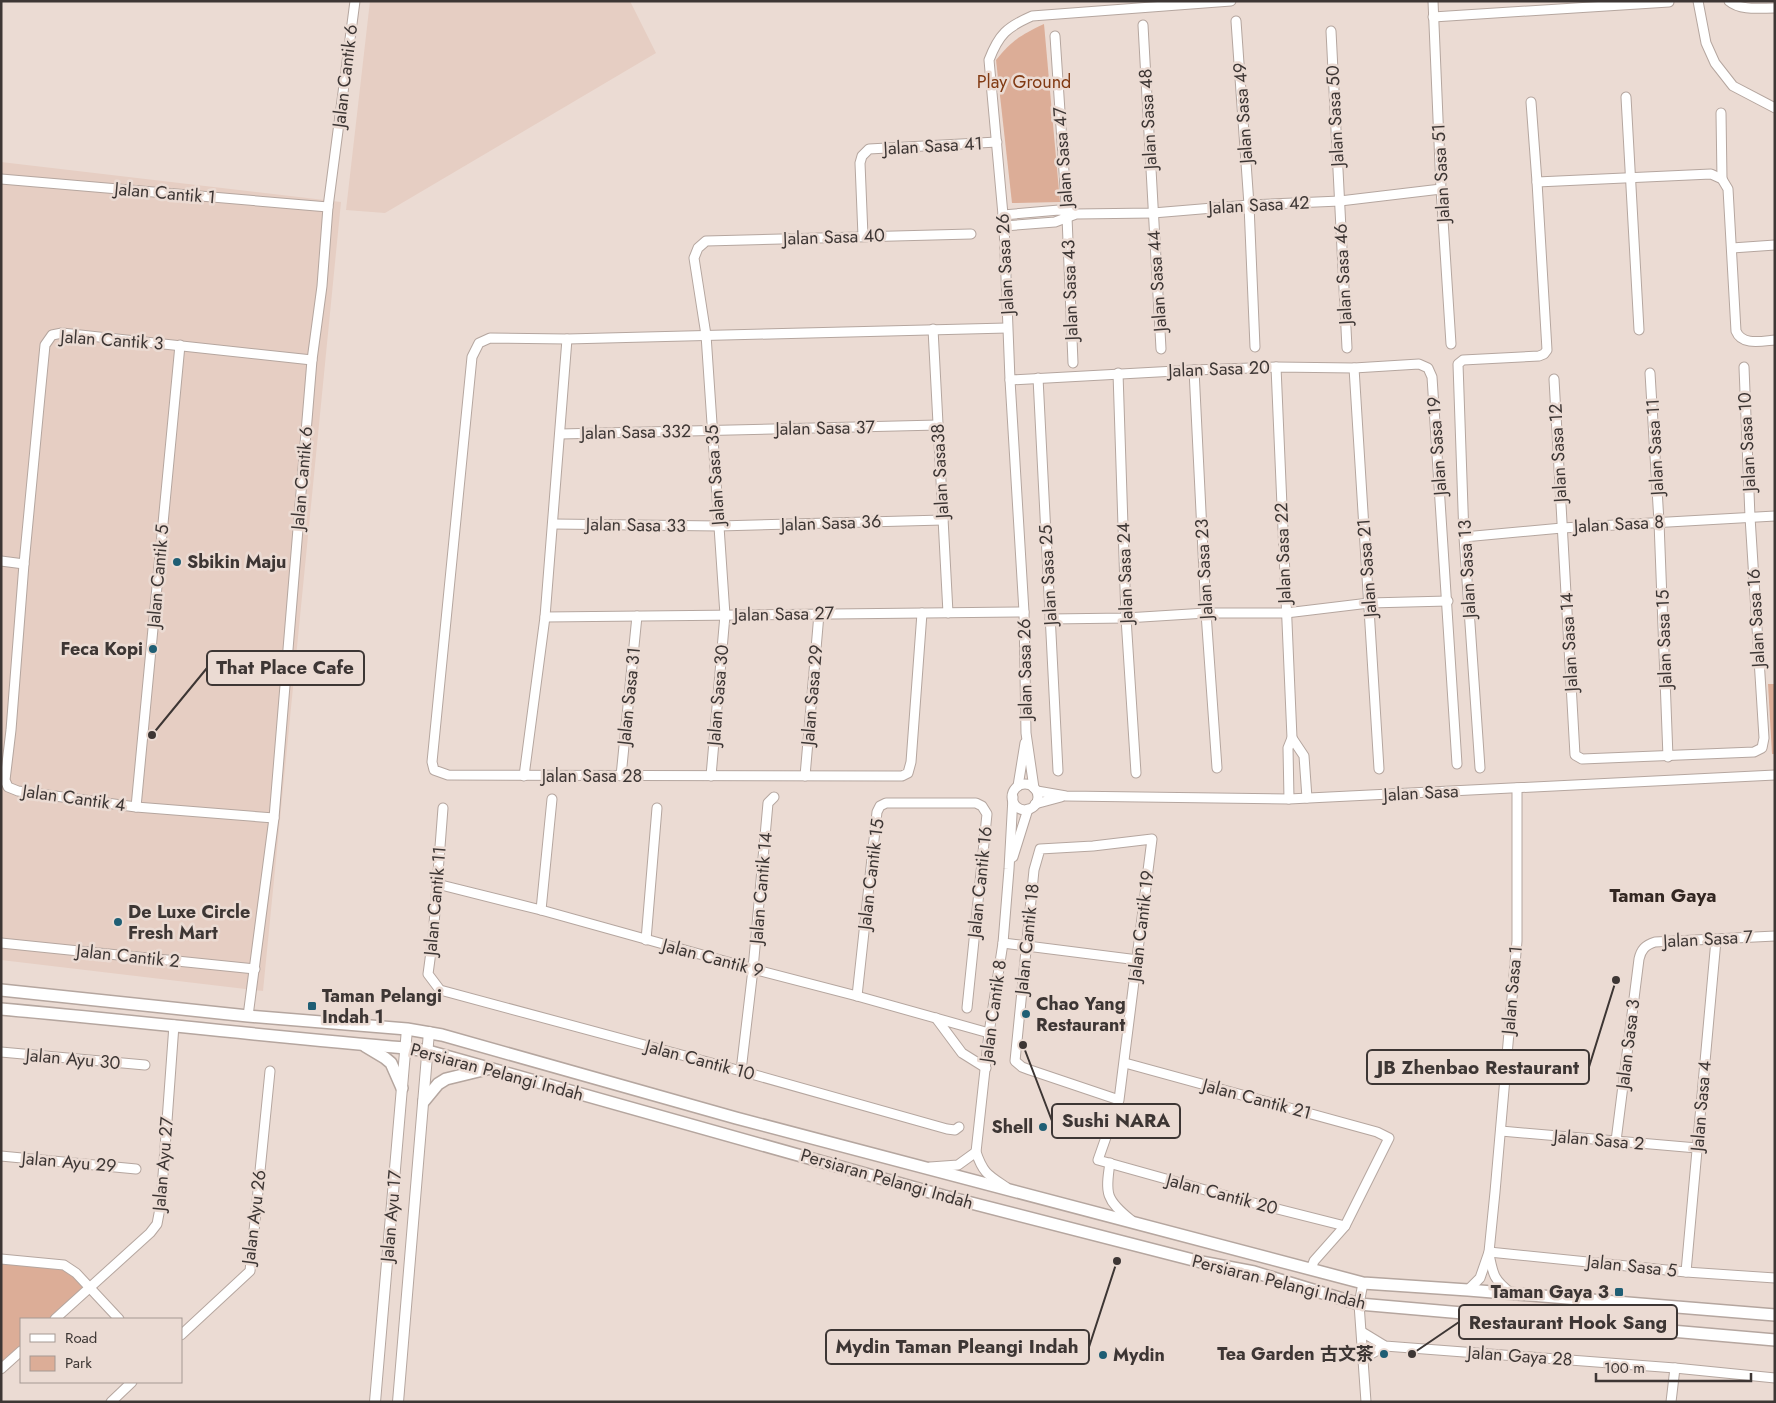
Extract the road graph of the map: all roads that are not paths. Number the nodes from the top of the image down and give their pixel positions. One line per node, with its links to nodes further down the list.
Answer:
1 (355, 1): 26 (street, Jalan Cantik 6)
2 (1231, 1): 7 (street, Jalan Sasa 26)
3 (1432, 1): 9 (street, Jalan Sasa 51)
4 (1698, 1): 16 (street)
5 (1729, 1): 8 (street)
6 (1669, 2): 9 (street)
7 (1159, 4): 18 (street, Jalan Sasa 26)
8 (1775, 8)
9 (1433, 17): 23 (street, Jalan Sasa 51)
10 (1236, 21): 25 (street, Jalan Sasa 49)
11 (1143, 25): 27 (street, Jalan Sasa 48)
12 (1331, 32): 24 (street, Jalan Sasa 50)
13 (1055, 36): 28 (street, Jalan Sasa 47)
14 (1626, 97): 19 (street)
15 (1531, 102): 22 (street)
16 (1775, 108)
17 (1722, 114): 20 (street)
18 (997, 142): 29 (street, Jalan Sasa 26); 32 (street, Jalan Sasa 41)
19 (1630, 178): 20 (street); 22 (street); 38 (street)
20 (1722, 178): 35 (street)
21 (1, 179): 26 (street, Jalan Cantik 1)
22 (1537, 182): 69 (street, Jalan Sasa 13)
23 (1441, 189): 24 (street, Jalan Sasa 42); 42 (street, Jalan Sasa 51)
24 (1340, 201): 25 (street, Jalan Sasa 42); 45 (street, Jalan Sasa 46)
25 (1250, 205): 27 (street, Jalan Sasa 42); 44 (street, Jalan Sasa 49)
26 (328, 207): 47 (street, Jalan Cantik 6)
27 (1152, 213): 28 (street, Jalan Sasa 42); 46 (street, Jalan Sasa 44)
28 (1066, 214): 29 (street, Jalan Sasa 42); 30 (street, Jalan Sasa 42); 48 (street, Jalan Sasa 43)
29 (1003, 215): 30 (street, Jalan Sasa 26)
30 (1004, 226): 36 (street, Jalan Sasa 26)
31 (971, 234): 32 (street, Jalan Sasa 40)
32 (863, 236): 34 (street, Jalan Sasa 40)
33 (1775, 245): 35 (street)
34 (698, 248): 39 (street, Jalan Sasa 35)
35 (1732, 248): 41 (street)
36 (1007, 328): 37 (street); 58 (street, Jalan Sasa 26)
37 (933, 329): 39 (street); 59 (street, Jalan Sasa38)
38 (1639, 330)
39 (706, 335): 40 (street); 60 (street, Jalan Sasa 35)
40 (567, 339): 61 (street, Jalan Sasa 28); 95 (street)
41 (1775, 340)
42 (1450, 344)
43 (180, 345): 47 (street, Jalan Cantik 3); 71 (street, Jalan Cantik 3); 110 (street, Jalan Cantik 5)
44 (1256, 347)
45 (1347, 348)
46 (1161, 349)
47 (312, 360): 113 (street, Jalan Cantik 6)
48 (1073, 363)
49 (1744, 367): 63 (street, Jalan Sasa 10)
50 (1276, 368): 51 (street, Jalan Sasa 20); 53 (street, Jalan Sasa 20); 78 (street, Jalan Sasa 22)
51 (1354, 368): 52 (street, Jalan Sasa 20); 73 (street, Jalan Sasa 21)
52 (1428, 368): 72 (street, Jalan Sasa 19)
53 (1194, 370): 54 (street, Jalan Sasa 20); 77 (street, Jalan Sasa 23)
54 (1118, 373): 56 (street, Jalan Sasa 20); 83 (street, Jalan Sasa 24)
55 (1650, 373): 65 (street, Jalan Sasa 11)
56 (1038, 378): 58 (street, Jalan Sasa 20); 84 (street, Jalan Sasa 25)
57 (1554, 379): 68 (street, Jalan Sasa 12)
58 (1010, 380): 75 (street, Jalan Sasa 26)
59 (938, 425): 60 (street, Jalan Sasa 37); 64 (street, Jalan Sasa38)
60 (712, 431): 61 (street, Jalan Sasa 332); 67 (street, Jalan Sasa 35)
61 (560, 434): 66 (street, Jalan Sasa 28)
62 (1775, 516): 63 (street, Jalan Sasa 8)
63 (1750, 517): 65 (street, Jalan Sasa 8); 87 (street, Jalan Sasa 16)
64 (943, 520): 67 (street, Jalan Sasa 36); 74 (street, Jalan Sasa38)
65 (1659, 522): 68 (street, Jalan Sasa 8); 87 (street, Jalan Sasa 15)
66 (553, 524): 67 (street, Jalan Sasa 33); 82 (street, Jalan Sasa 28)
67 (719, 526): 80 (street, Jalan Sasa 35)
68 (1562, 528): 69 (street, Jalan Sasa 8); 87 (street, Jalan Sasa 14)
69 (1464, 537): 91 (street, Jalan Sasa 13)
70 (1, 560): 71 (street)
71 (24, 564): 110 (street, Jalan Cantik 4)
72 (1448, 601): 73 (street); 88 (street, Jalan Sasa 19)
73 (1369, 603): 78 (street); 90 (street, Jalan Sasa 21)
74 (948, 612): 75 (street, Jalan Sasa 27); 76 (street, Jalan Sasa 27)
75 (1024, 612): 85 (street, Jalan Sasa 26)
76 (922, 613): 79 (street, Jalan Sasa 27); 98 (street, Jalan Sasa 28)
77 (1206, 613): 78 (street); 83 (street); 89 (street, Jalan Sasa 23)
78 (1286, 613): 86 (street, Jalan Sasa 22)
79 (819, 614): 80 (street, Jalan Sasa 27); 98 (street, Jalan Sasa 29)
80 (725, 615): 81 (street, Jalan Sasa 27); 97 (street, Jalan Sasa 30)
81 (637, 616): 82 (street, Jalan Sasa 27); 96 (street, Jalan Sasa 31)
82 (545, 617): 95 (street, Jalan Sasa 28)
83 (1126, 618): 84 (street); 93 (street, Jalan Sasa 24)
84 (1050, 619): 92 (street, Jalan Sasa 25)
85 (1026, 733): 99 (street, Jalan Sasa 26); 101 (street, Jalan Sasa 26)
86 (1292, 738): 105 (street, Jalan Sasa 22); 107 (street, Jalan Sasa 22)
87 (1668, 757)
88 (1457, 764)
89 (1216, 768)
90 (1379, 768)
91 (1480, 768)
92 (1058, 771)
93 (1136, 773)
94 (1775, 775): 100 (street, Jalan Sasa)
95 (524, 776): 96 (street, Jalan Sasa 28)
96 (621, 776): 97 (street, Jalan Sasa 28)
97 (711, 776): 98 (street, Jalan Sasa 28)
98 (805, 776)
99 (1018, 786): 101 (street); 104 (street)
100 (1517, 788): 105 (street, Jalan Sasa); 154 (street, Jalan Sasa 1)
101 (1036, 790): 103 (street, Jalan Sasa); 109 (street)
102 (774, 796): 127 (street, Jalan Cantik 14)
103 (1066, 796): 107 (street, Jalan Sasa); 109 (street, Jalan Sasa)
104 (1012, 798): 109 (street); 115 (street)
105 (1307, 798): 107 (street, Jalan Sasa)
106 (552, 799): 117 (street)
107 (1289, 799)
108 (934, 803): 130 (street, Jalan Cantik 15); 131 (street, Jalan Cantik 16)
109 (1032, 806): 115 (street)
110 (136, 807): 113 (street, Jalan Cantik 4)
111 (443, 808): 116 (street, Jalan Cantik 11)
112 (658, 808): 119 (street)
113 (274, 818): 126 (street, Jalan Cantik 6)
114 (1152, 839): 123 (street, Jalan Cantik 18); 125 (street, Jalan Cantik 19)
115 (1009, 869): 122 (street, Jalan Cantik 8)
116 (437, 884): 117 (street, Jalan Cantik 9); 129 (street, Jalan Cantik 11)
117 (541, 910): 119 (street, Jalan Cantik 9)
118 (1775, 936): 120 (street, Jalan Sasa 7)
119 (646, 940): 127 (street, Jalan Cantik 9)
120 (1716, 940): 124 (street, Jalan Sasa 7); 156 (street, Jalan Sasa 4)
121 (1, 943): 126 (street, Jalan Cantik 2)
122 (1003, 943): 123 (street); 138 (street, Jalan Cantik 8)
123 (1026, 945): 125 (street); 152 (street, Jalan Cantik 18)
124 (1644, 948): 155 (street, Jalan Sasa 3)
125 (1138, 960): 144 (street, Jalan Cantik 19)
126 (255, 969): 133 (street, Jalan Cantik 6)
127 (753, 970): 130 (street, Jalan Cantik 9); 149 (street, Jalan Cantik 14)
128 (1, 990): 133 (main road, Persiaran Pelangi Indah)
129 (440, 990): 149 (street, Jalan Cantik 10)
130 (857, 996): 134 (street, Jalan Cantik 9)
131 (967, 1008)
132 (1, 1009): 135 (main road, Persiaran Pelangi Indah)
133 (248, 1016): 136 (main road, Persiaran Pelangi Indah); 139 (main road)
134 (936, 1018): 138 (street, Jalan Cantik 9); 146 (street)
135 (174, 1025): 139 (main road, Persiaran Pelangi Indah); 172 (street, Jalan Ayu 27)
136 (407, 1029): 137 (main road, Persiaran Pelangi Indah); 141 (street, Jalan Ayu 17)
137 (430, 1032): 142 (street, Jalan Ayu 17); 161 (main road, Persiaran Pelangi Indah)
138 (989, 1033): 146 (street, Jalan Cantik 8)
139 (259, 1035): 140 (main road, Persiaran Pelangi Indah)
140 (363, 1044): 141 (main road, Persiaran Pelangi Indah); 150 (main road)
141 (406, 1048): 142 (main road, Persiaran Pelangi Indah); 150 (street, Jalan Ayu 17)
142 (428, 1051): 147 (main road, Persiaran Pelangi Indah); 151 (street, Jalan Ayu 17)
143 (1, 1052): 145 (street, Jalan Ayu 30)
144 (1124, 1063): 152 (street, Jalan Cantik 19); 165 (street, Jalan Cantik 21)
145 (145, 1065)
146 (986, 1068): 157 (street, Jalan Cantik 8)
147 (487, 1069): 151 (main road); 175 (main road, Persiaran Pelangi Indah)
148 (270, 1071): 180 (street, Jalan Ayu 26)
149 (741, 1071): 153 (street, Jalan Cantik 10)
150 (402, 1088): 190 (street, Jalan Ayu 17)
151 (424, 1100): 191 (street, Jalan Ayu 17)
152 (1119, 1100): 159 (street, Jalan Cantik 19)
153 (959, 1126)
154 (1500, 1131): 155 (street, Jalan Sasa 2); 166 (street, Jalan Sasa 1)
155 (1616, 1141): 156 (street, Jalan Sasa 2)
156 (1697, 1148): 169 (street, Jalan Sasa 4)
157 (976, 1152): 161 (street); 163 (street)
158 (1, 1156): 162 (street, Jalan Ayu 29)
159 (1098, 1160): 160 (street, Jalan Cantik 20)
160 (1110, 1163): 164 (street); 165 (street, Jalan Cantik 20)
161 (922, 1168): 163 (main road, Persiaran Pelangi Indah)
162 (136, 1169)
163 (1010, 1190): 164 (main road, Persiaran Pelangi Indah)
164 (1133, 1222): 168 (main road, Persiaran Pelangi Indah)
165 (1345, 1226): 168 (street)
166 (1489, 1252): 169 (street, Jalan Sasa 5); 173 (street, Jalan Sasa 1); 174 (street, Jalan Sasa 1)
167 (1, 1258): 172 (street)
168 (1311, 1269): 171 (main road, Persiaran Pelangi Indah)
169 (1686, 1272): 170 (street, Jalan Sasa 5)
170 (1775, 1278)
171 (1363, 1283): 173 (main road, Persiaran Pelangi Indah); 175 (street)
172 (89, 1288): 177 (street, Jalan Ayu 27); 178 (street)
173 (1468, 1290): 174 (main road, Persiaran Pelangi Indah)
174 (1512, 1294): 176 (main road, Persiaran Pelangi Indah)
175 (1359, 1304): 179 (street); 181 (main road, Persiaran Pelangi Indah)
176 (1773, 1315)
177 (56, 1318)
178 (118, 1318)
179 (1362, 1332): 182 (street, Jalan Gaya 28); 184 (street)
180 (182, 1334)
181 (1775, 1340)
182 (1385, 1346): 184 (street); 185 (street, Jalan Gaya 28)
183 (20, 1352): 186 (street)
184 (1364, 1358): 192 (street)
185 (1675, 1368): 187 (street, Jalan Gaya 28); 193 (street)
186 (1, 1369)
187 (1775, 1378)
188 (131, 1383): 189 (street)
189 (111, 1402)
190 (375, 1402)
191 (398, 1402)
192 (1366, 1402)
193 (1672, 1402)

